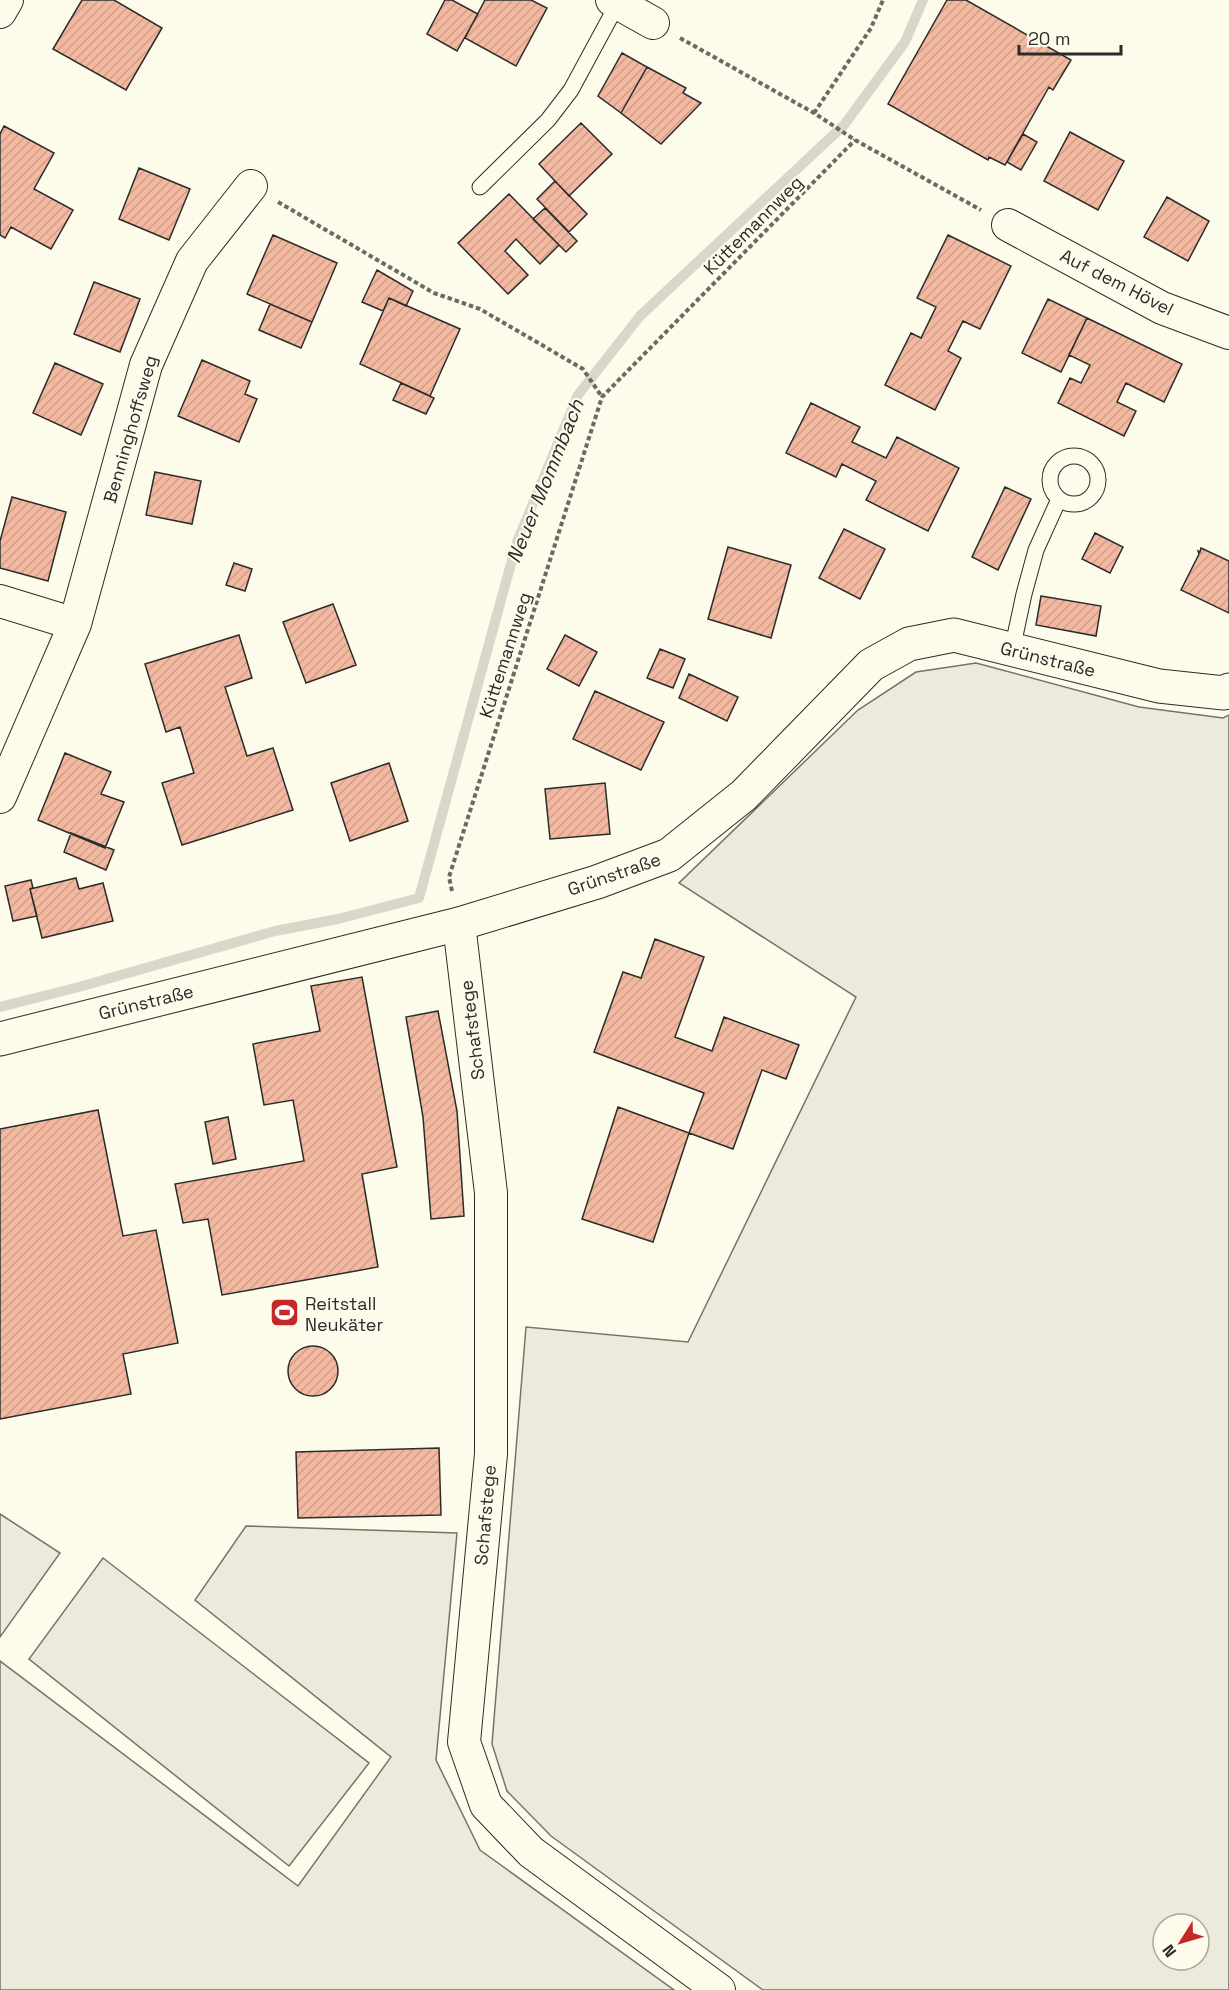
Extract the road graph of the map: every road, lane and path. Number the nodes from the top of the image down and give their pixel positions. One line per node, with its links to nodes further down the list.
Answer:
1 (7, 0): 4 (street)
2 (883, 0): 6 (path)
3 (615, 2): 5 (street); 9 (lane)
4 (0, 12)
5 (653, 23): 6 (path)
6 (814, 113): 7 (path)
7 (855, 140): 10 (path); 12 (path, Küttemannweg)
8 (251, 186): 12 (path); 15 (street, Benninghoffsweg)
9 (480, 187)
10 (1008, 225): 11 (street, Auf dem Hövel)
11 (1229, 333)
12 (602, 397): 19 (path, Küttemannweg)
13 (1059, 499): 16 (lane)
14 (0, 601): 15 (street)
15 (75, 624): 18 (street, Benninghoffsweg)
16 (1012, 650): 17 (street, Grünstraße); 19 (street, Grünstraße)
17 (1229, 690)
18 (0, 797)
19 (459, 924): 20 (street, Grünstraße); 21 (street, Schafstege)
20 (0, 1039)
21 (719, 1990)

